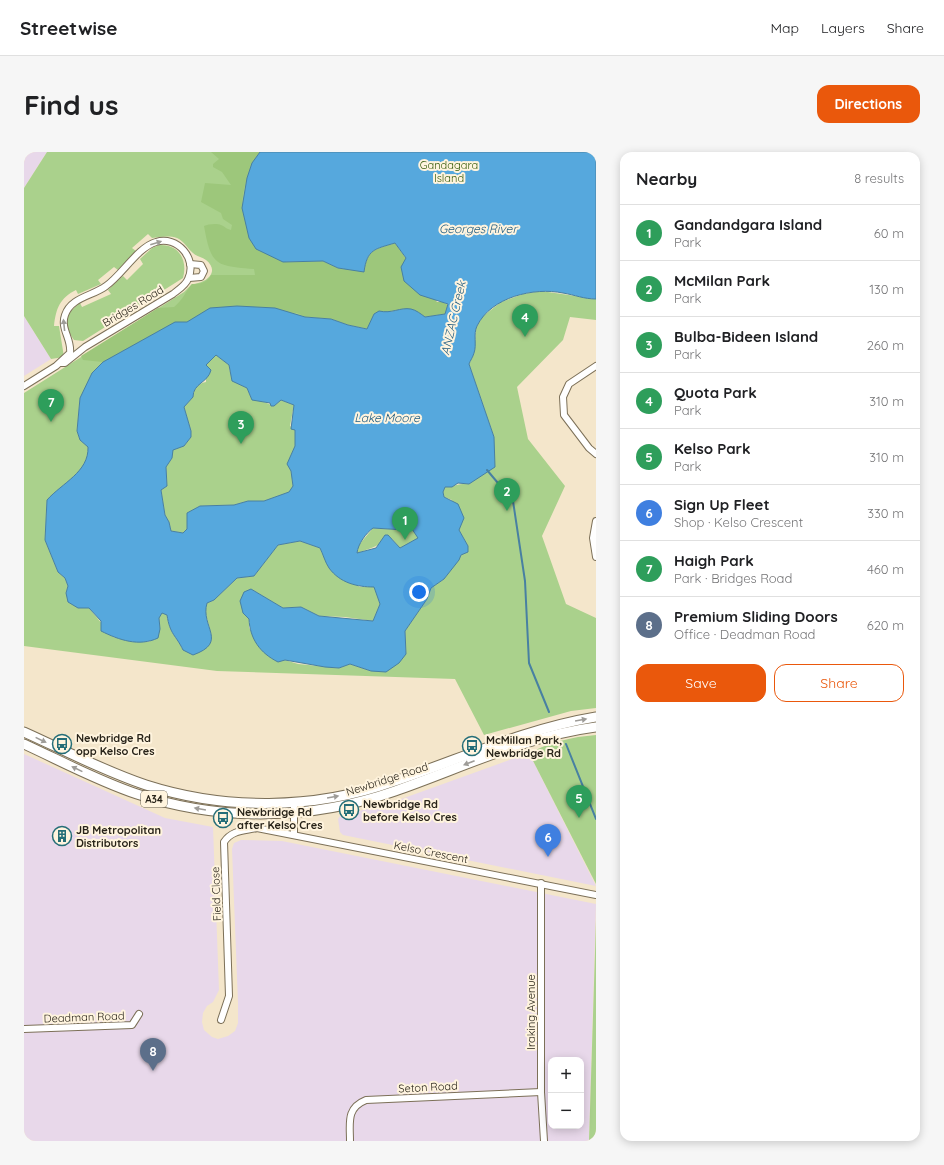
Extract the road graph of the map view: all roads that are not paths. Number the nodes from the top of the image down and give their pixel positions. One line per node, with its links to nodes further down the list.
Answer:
1 (190, 264): 2 (street); 2 (street, Bridges Road); 3 (street, Bridges Road, one-way to 1)
2 (189, 278): 4 (street, Bridges Road)
3 (70, 343): 4 (street); 5 (street)
4 (85, 347): 5 (street, Bridges Road)
5 (62, 361): 7 (street, Bridges Road)
6 (596, 366): 8 (street)
7 (24, 386)
8 (596, 454)
9 (596, 521): 10 (street)
10 (596, 557)
11 (596, 717): 12 (highway, Newbridge Road / A34, one-way to 11)
12 (569, 726): 13 (highway, Newbridge Road / A34); 15 (highway, Newbridge Road / A34)
13 (596, 727)
14 (24, 732): 17 (highway, Newbridge Road / A34, one-way to 17)
15 (545, 732): 17 (highway, Newbridge Road / A34, one-way to 15); 18 (highway, Newbridge Road / A34, one-way to 18)
16 (24, 744): 18 (highway, Newbridge Road / A34, one-way to 16)
17 (294, 802): 18 (street)
18 (294, 813): 19 (street)
19 (294, 835): 20 (street, Kelso Crescent); 23 (street, Field Close)
20 (541, 884): 21 (street, Kelso Crescent); 25 (street, Iraking Avenue)
21 (596, 895)
22 (139, 1014): 24 (street, Deadman Road)
23 (221, 1020)
24 (24, 1029)
25 (541, 1092): 26 (street, Seton Road); 27 (street, Iraking Avenue)
26 (350, 1141)
27 (544, 1141)

